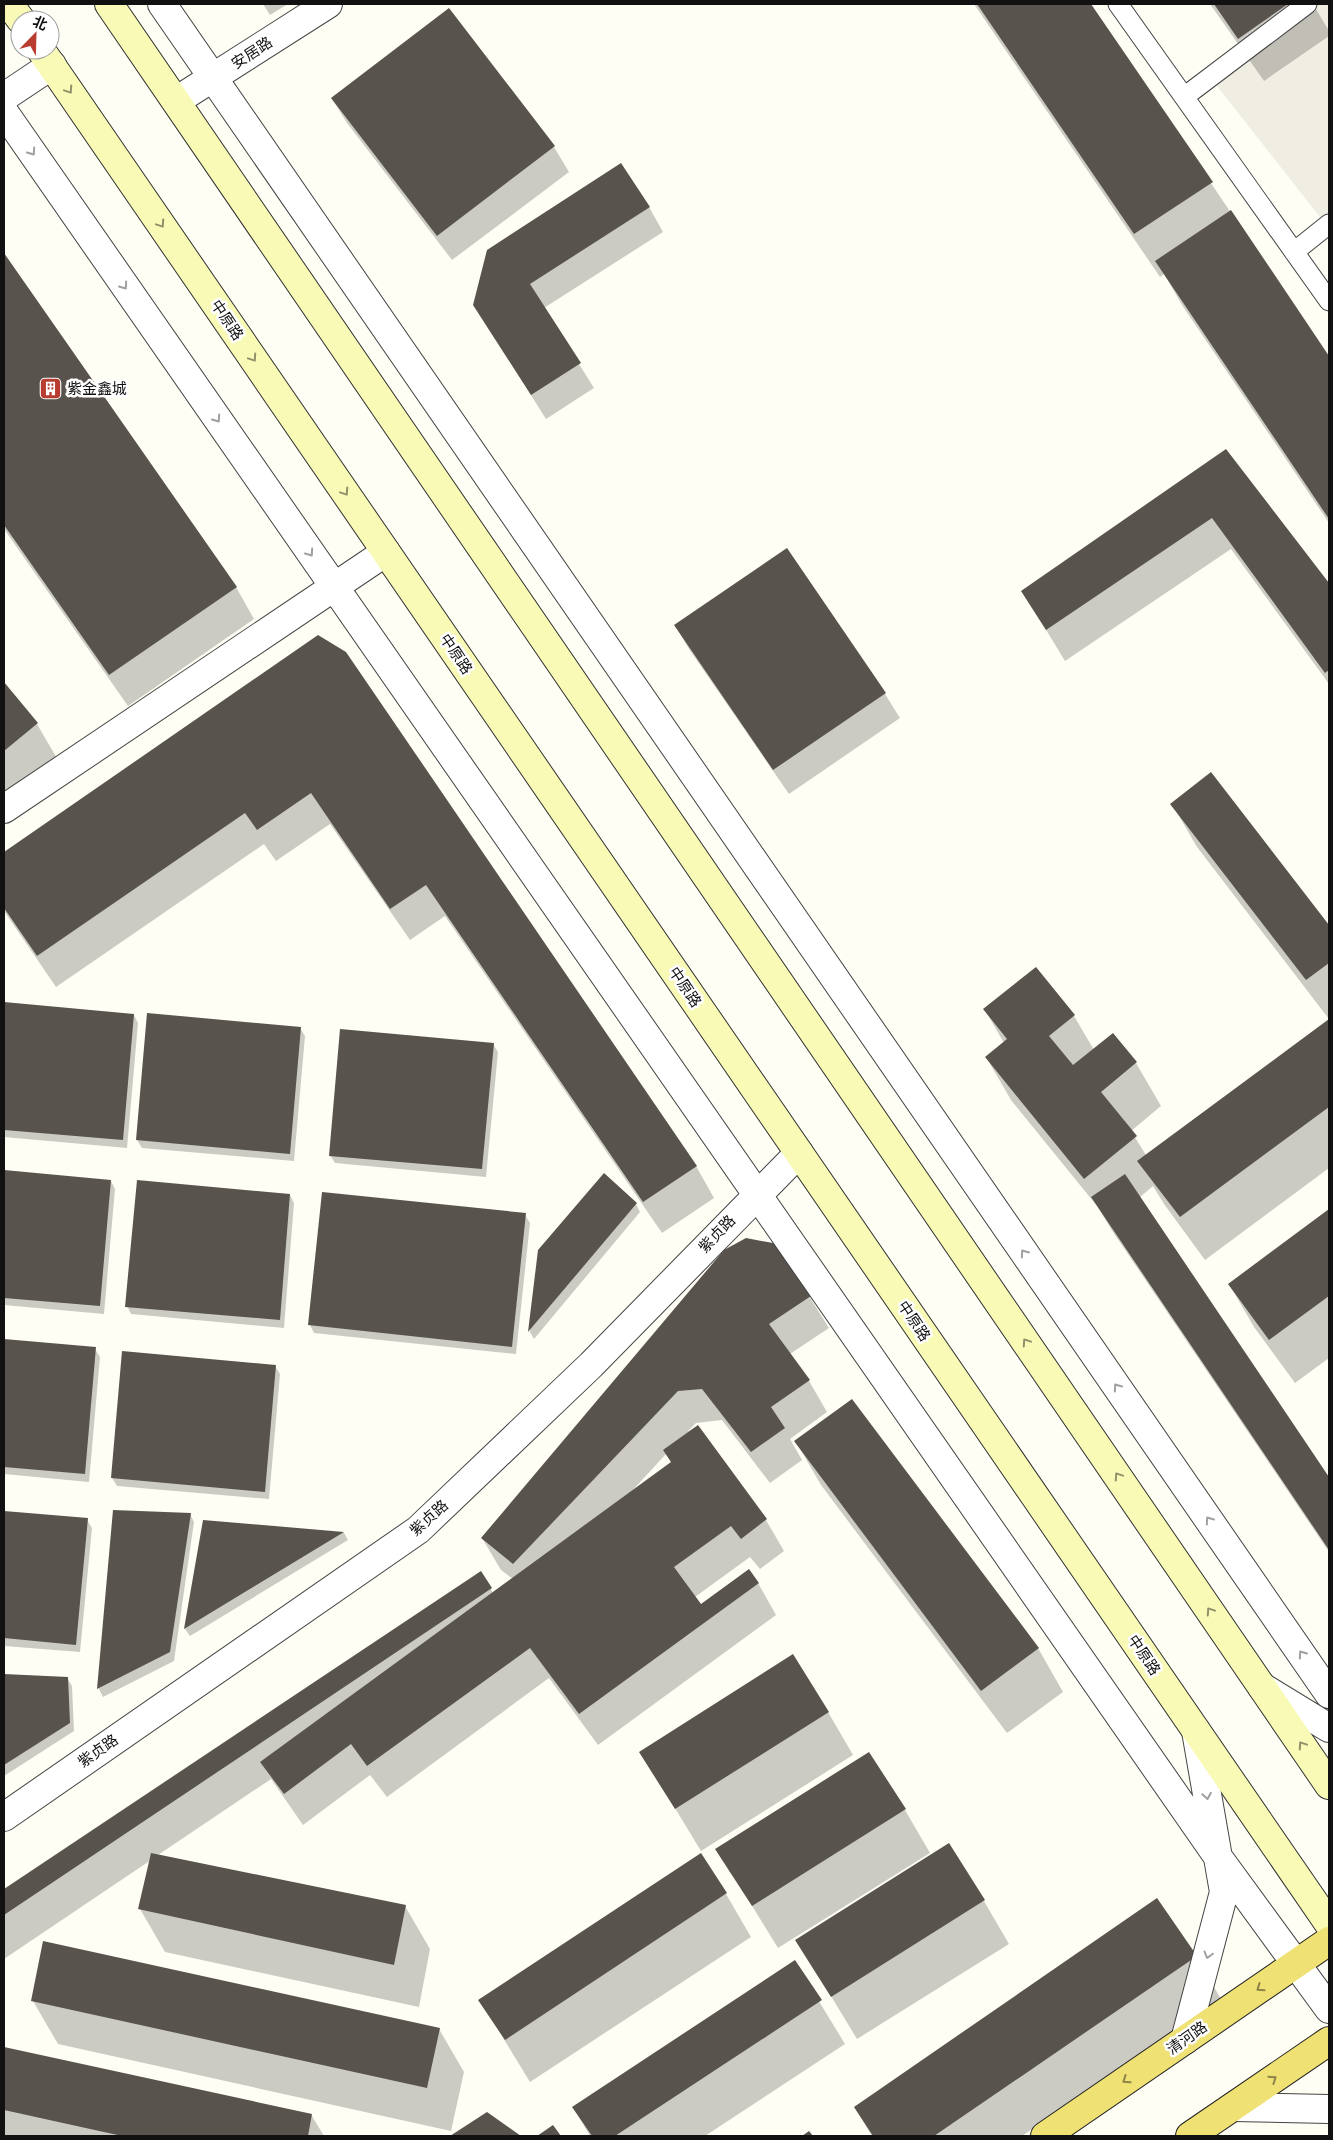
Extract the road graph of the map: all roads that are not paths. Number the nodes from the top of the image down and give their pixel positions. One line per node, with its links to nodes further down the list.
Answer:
1 (109, 4): 11 (main road)
2 (162, 4): 8 (street)
3 (328, 4): 8 (street, 安居路)
4 (1118, 4): 10 (lane)
5 (1307, 4): 10 (lane)
6 (44, 60): 9 (street)
7 (47, 60): 16 (main road, 中原路, one-way to 16)
8 (213, 78): 11 (street, 安居路); 22 (street, one-way to 8)
9 (4, 97)
10 (1184, 97): 14 (lane)
11 (176, 101): 21 (main road, one-way to 11)
12 (4, 112): 17 (street, one-way to 17)
13 (1329, 224): 14 (lane)
14 (1294, 252): 15 (lane)
15 (1329, 301)
16 (386, 552): 17 (street); 19 (main road, 中原路)
17 (334, 587): 18 (street); 20 (street)
18 (4, 809)
19 (799, 1152): 20 (street, 紫贞路); 24 (main road, 中原路)
20 (756, 1194): 26 (street, 紫贞路); 27 (street)
21 (1262, 1687): 23 (street); 25 (main road, one-way to 21)
22 (1329, 1694)
23 (1329, 1728)
24 (1196, 1731): 27 (street, one-way to 27); 28 (main road, 中原路)
25 (1329, 1785)
26 (4, 1817)
27 (1218, 1857): 30 (street); 32 (street, one-way to 32)
28 (1329, 1924)
29 (1329, 1941): 30 (main road, 清河路)
30 (1295, 1964): 31 (street); 32 (main road, 清河路, one-way to 32)
31 (1329, 2009)
32 (1185, 2040): 36 (main road, 清河路, one-way to 36)
33 (1329, 2040): 34 (main road, one-way to 33)
34 (1233, 2107): 35 (street); 37 (main road)
35 (1329, 2109)
36 (1045, 2136)
37 (1190, 2136)

